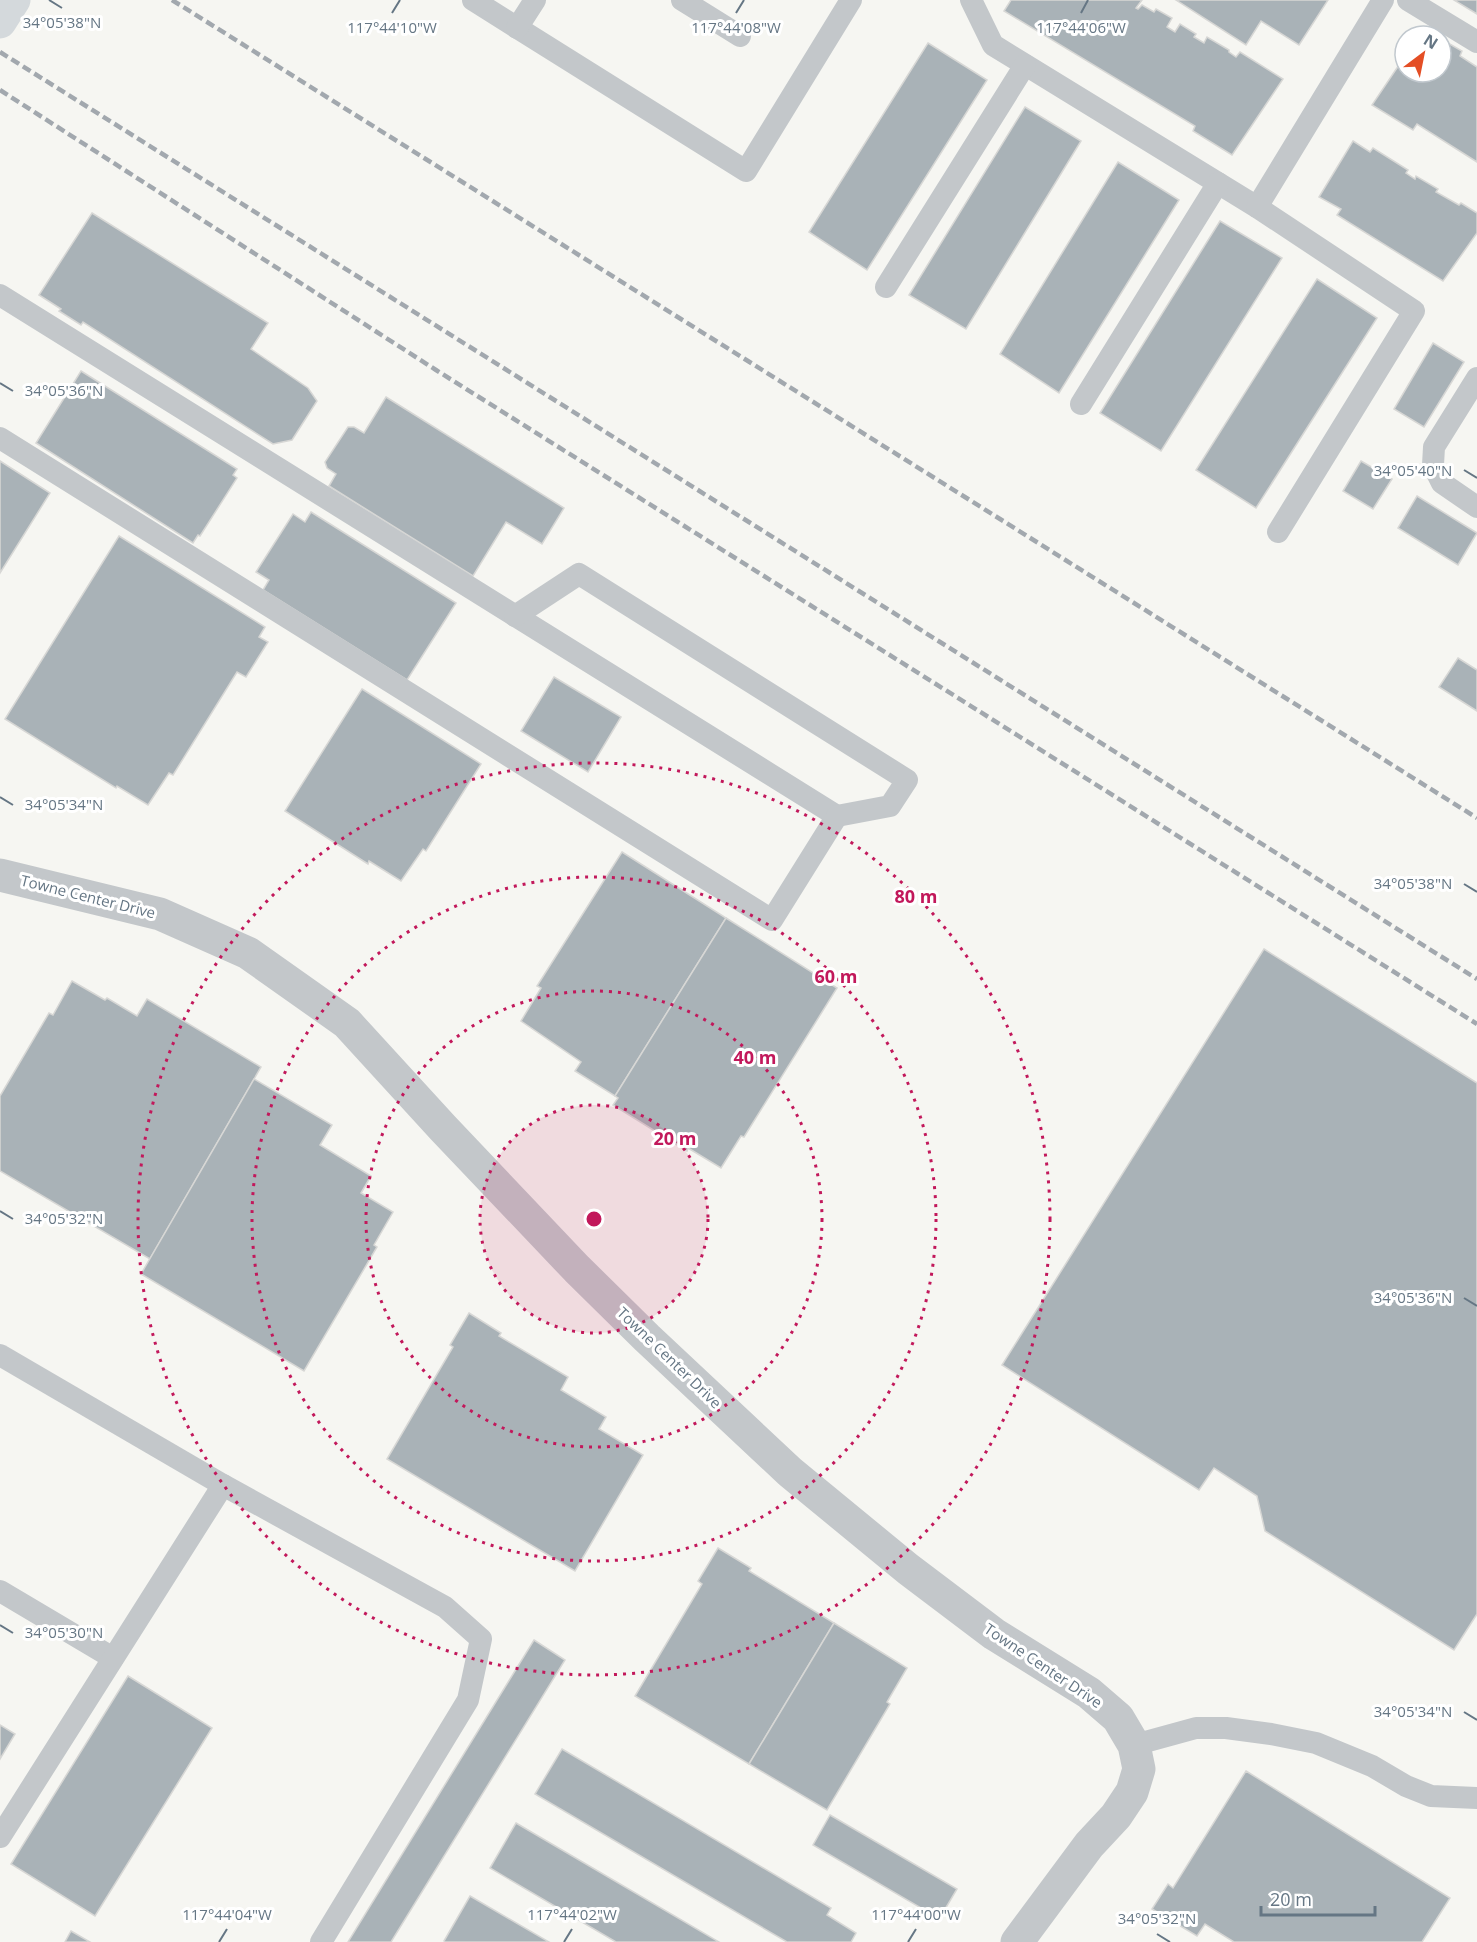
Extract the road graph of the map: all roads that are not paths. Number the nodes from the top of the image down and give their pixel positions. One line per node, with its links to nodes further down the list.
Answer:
1 (14, 0): 9 (main road)
2 (472, 0): 10 (lane)
3 (535, 0): 10 (lane)
4 (681, 0): 11 (lane)
5 (851, 0): 10 (lane)
6 (971, 0): 13 (lane)
7 (1383, 0): 15 (lane)
8 (1408, 0): 12 (lane)
9 (0, 22)
10 (517, 28)
11 (740, 36)
12 (1477, 42)
13 (1025, 65): 14 (lane); 16 (lane)
14 (1218, 183): 15 (lane); 19 (lane)
15 (1257, 207): 22 (lane)
16 (886, 287)
17 (0, 295): 23 (lane)
18 (1477, 378): 21 (lane)
19 (1080, 405)
20 (0, 438): 24 (lane)
21 (1477, 507)
22 (1278, 532)
23 (515, 616): 24 (lane); 24 (lane)
24 (837, 816)
25 (0, 875): 30 (street, Towne Center Drive)
26 (0, 1355): 27 (lane)
27 (223, 1485): 29 (lane); 33 (lane)
28 (0, 1591): 29 (lane)
29 (113, 1658): 32 (lane)
30 (1134, 1745): 31 (lane); 34 (street, Towne Center Drive)
31 (1477, 1798)
32 (0, 1837)
33 (321, 1942)
34 (1017, 1942)

